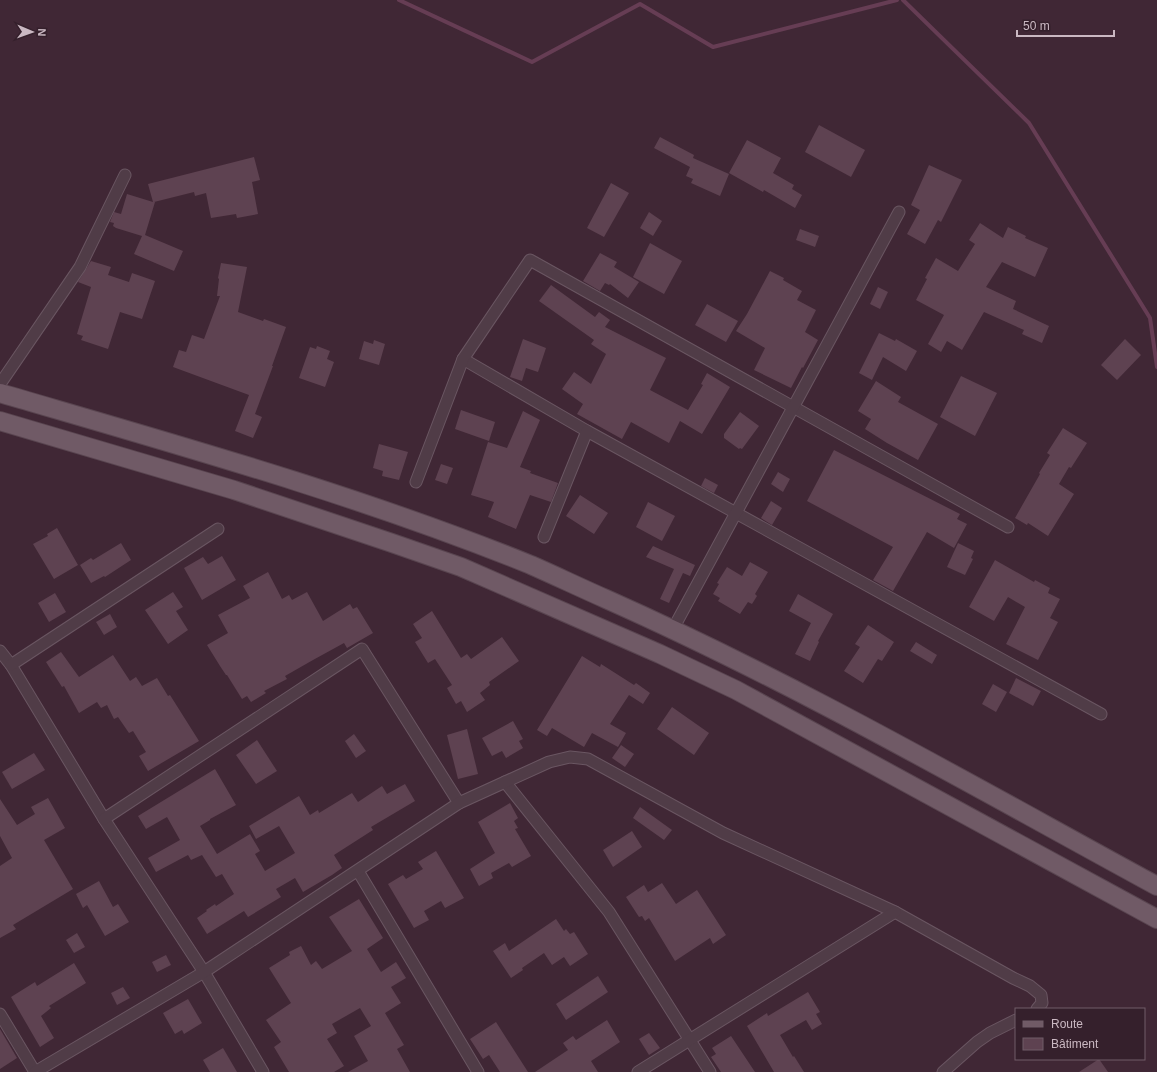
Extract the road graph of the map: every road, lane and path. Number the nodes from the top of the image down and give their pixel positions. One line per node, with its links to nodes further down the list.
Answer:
1 (125, 175): 4 (street)
2 (899, 212): 6 (street)
3 (463, 359): 6 (street); 8 (street); 9 (street)
4 (0, 384)
5 (0, 392): 14 (main road)
6 (793, 407): 10 (street); 11 (street)
7 (0, 421): 24 (main road)
8 (587, 431): 10 (street); 13 (street)
9 (416, 482)
10 (736, 513): 14 (street); 17 (street)
11 (1008, 527)
12 (218, 529): 16 (street)
13 (544, 537)
14 (673, 629): 22 (main road)
15 (0, 651): 16 (street)
16 (11, 665): 20 (street)
17 (1101, 714)
18 (505, 782): 19 (street); 23 (street); 29 (street)
19 (459, 802): 20 (street); 21 (street)
20 (104, 819): 25 (street)
21 (358, 871): 25 (street); 32 (street)
22 (1157, 886)
23 (895, 912): 26 (street); 29 (street)
24 (1157, 919)
25 (204, 972): 30 (street); 31 (street)
26 (1038, 1008)
27 (0, 1014): 30 (street)
28 (1015, 1020): 35 (street)
29 (689, 1039): 33 (street); 34 (street)
30 (35, 1072)
31 (263, 1072)
32 (478, 1072)
33 (638, 1072)
34 (710, 1072)
35 (943, 1072)

